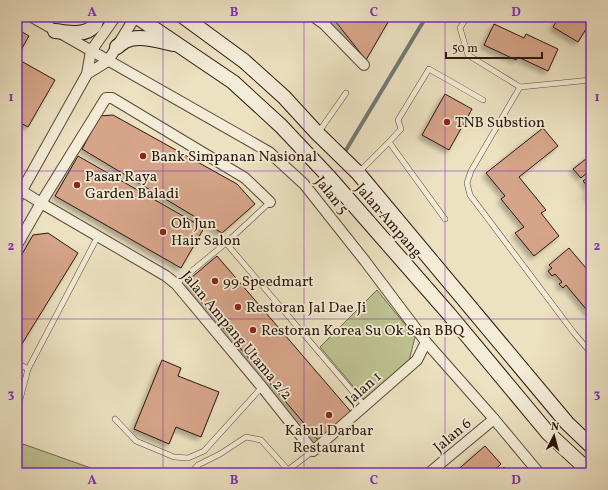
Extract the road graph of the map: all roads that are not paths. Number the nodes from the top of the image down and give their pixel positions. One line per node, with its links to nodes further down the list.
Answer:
1 (32, 17): 8 (street, Jalan 5)
2 (97, 17): 8 (main road)
3 (115, 17): 11 (street)
4 (136, 17): 9 (main road, Jalan Ampang); 10 (street)
5 (184, 17): 19 (main road, Jalan Ampang)
6 (314, 17): 13 (street)
7 (467, 17): 16 (lane)
8 (55, 31): 11 (street, Jalan 5)
9 (180, 46): 10 (main road); 44 (main road, Jalan Ampang)
10 (117, 47): 12 (street)
11 (92, 51): 12 (street, Jalan 5); 14 (street)
12 (108, 61): 14 (street); 30 (street, Jalan 5)
13 (364, 65)
14 (87, 74): 22 (street)
15 (591, 80): 16 (lane)
16 (520, 87): 31 (lane)
17 (346, 93): 19 (lane)
18 (483, 100): 20 (lane)
19 (317, 133): 21 (main road, Jalan Ampang)
20 (389, 142): 21 (lane); 25 (lane)
21 (358, 173): 39 (main road, Jalan Ampang)
22 (19, 195): 24 (street, Jalan Ampang Utama 2/2)
23 (270, 202): 24 (street); 27 (lane)
24 (41, 203): 26 (street, Jalan Ampang Utama 2/2); 28 (street)
25 (445, 219)
26 (98, 236): 29 (street, Jalan Ampang Utama 2/2); 33 (lane)
27 (226, 243): 29 (lane); 35 (lane)
28 (17, 245)
29 (176, 284): 34 (street, Jalan Ampang Utama 2/2)
30 (426, 342): 35 (street, Jalan 1); 38 (street, Jalan 5)
31 (591, 353)
32 (17, 363): 33 (lane)
33 (28, 368): 36 (lane)
34 (262, 387): 37 (lane); 40 (street, Jalan Ampang Utama 2/2)
35 (365, 406): 40 (street, Jalan 1)
36 (17, 411)
37 (115, 419)
38 (494, 419): 42 (street, Jalan 6); 43 (street, Jalan 5)
39 (591, 446)
40 (313, 451): 41 (lane)
41 (191, 473)
42 (429, 473)
43 (539, 473)
44 (591, 473)

